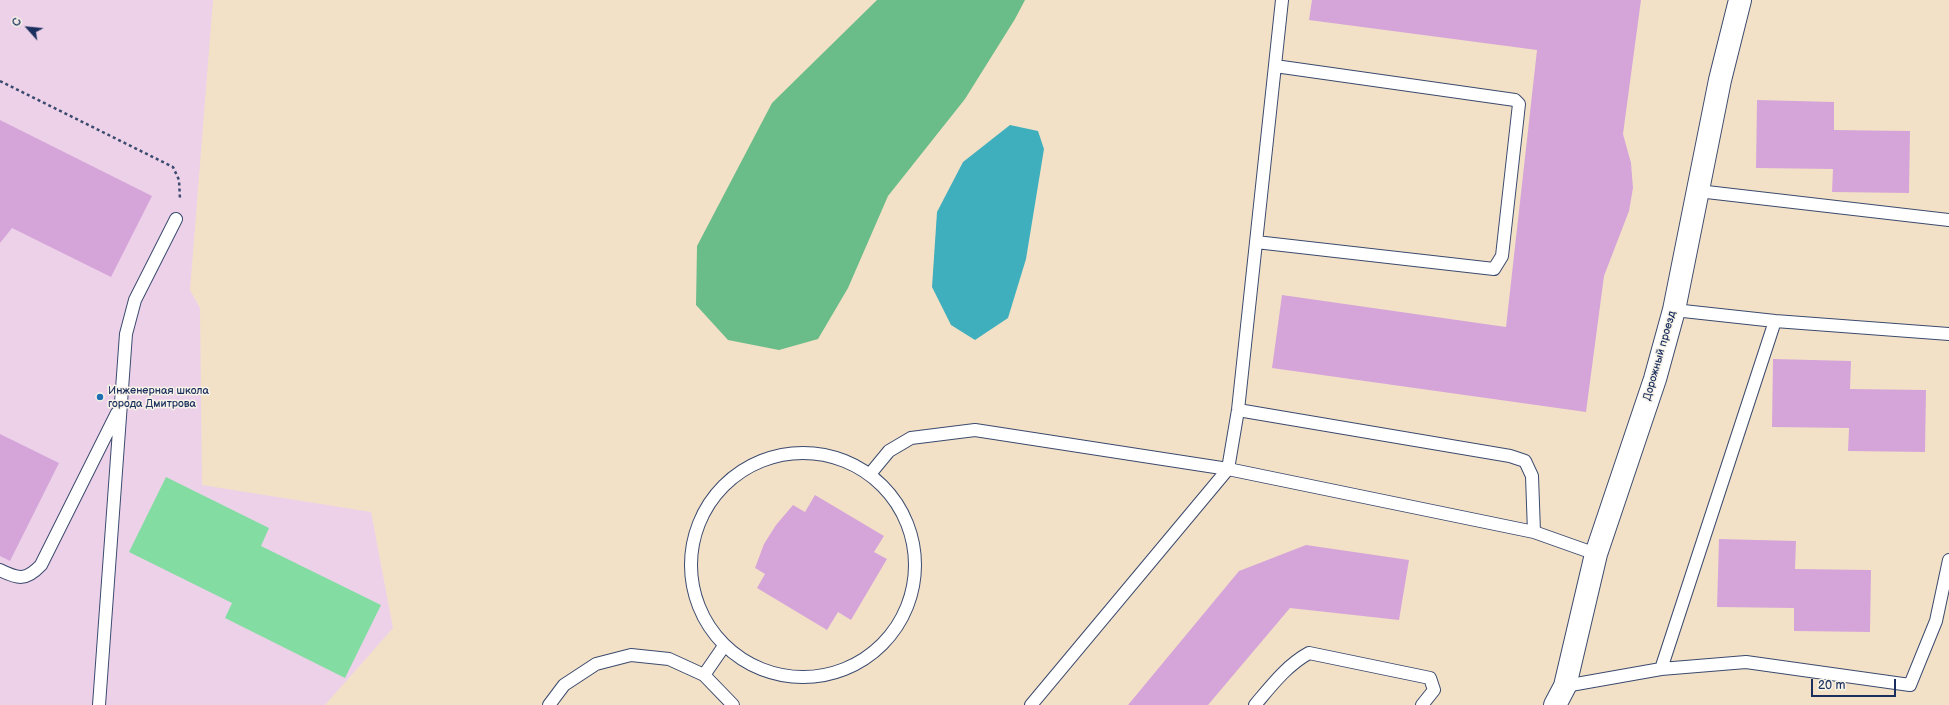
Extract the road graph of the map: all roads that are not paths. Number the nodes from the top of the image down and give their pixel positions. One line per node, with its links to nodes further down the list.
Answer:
1 (1282, 0): 3 (lane)
2 (1740, 0): 4 (street, Дорожный проезд)
3 (1275, 66): 7 (lane); 7 (lane)
4 (1698, 191): 6 (lane); 8 (street, Дорожный проезд)
5 (176, 219): 11 (lane)
6 (1949, 220)
7 (1256, 242): 12 (lane)
8 (1674, 310): 9 (lane); 16 (street, Дорожный проезд)
9 (1775, 321): 10 (lane); 20 (lane)
10 (1949, 334)
11 (119, 407): 18 (lane); 23 (lane)
12 (1238, 410): 13 (lane); 15 (lane)
13 (1228, 469): 14 (lane); 15 (lane); 26 (lane)
14 (870, 474): 19 (lane); 19 (lane)
15 (1534, 532): 16 (lane)
16 (1596, 554): 22 (street, Дорожный проезд)
17 (1949, 560): 20 (lane)
18 (0, 570)
19 (724, 646): 21 (lane)
20 (1661, 669): 22 (lane)
21 (704, 675): 24 (lane); 25 (lane)
22 (1560, 696)
23 (99, 705)
24 (549, 705)
25 (733, 705)
26 (1031, 705)
27 (1255, 705): 28 (lane)
28 (1422, 705)

